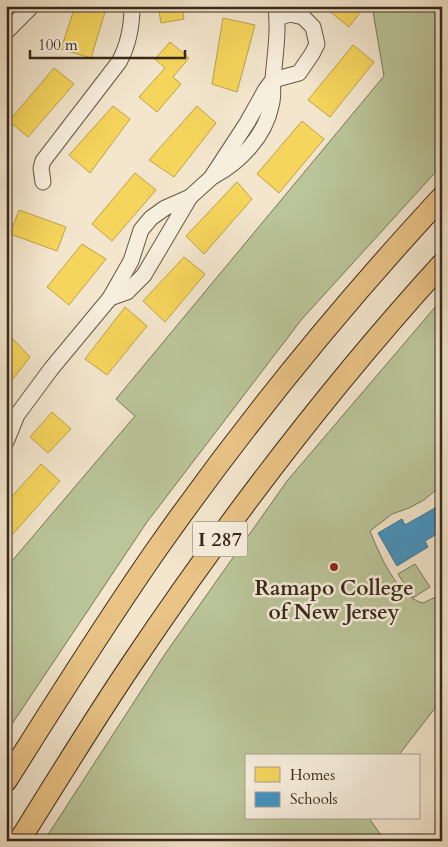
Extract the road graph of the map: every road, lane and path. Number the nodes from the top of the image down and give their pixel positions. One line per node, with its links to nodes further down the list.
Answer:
1 (32, 6): 4 (street)
2 (132, 6): 6 (street)
3 (277, 12): 5 (street); 5 (street)
4 (6, 32)
5 (273, 80): 7 (street)
6 (43, 182)
7 (190, 197): 10 (street); 10 (street)
8 (442, 197): 13 (highway, I 287)
9 (442, 264): 14 (highway, I 287)
10 (110, 298): 11 (street)
11 (12, 417): 12 (street)
12 (6, 442)
13 (6, 780)
14 (19, 841)

